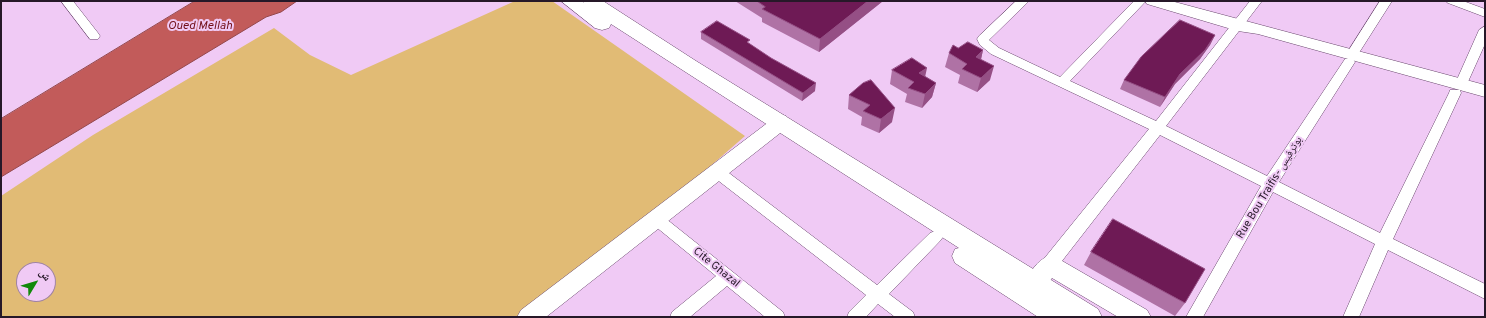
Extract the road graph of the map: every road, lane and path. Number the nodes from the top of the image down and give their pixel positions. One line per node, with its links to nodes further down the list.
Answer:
1 (67, 1): 13 (street)
2 (570, 1): 19 (highway)
3 (592, 1): 19 (highway)
4 (1023, 1): 15 (street)
5 (1140, 1): 15 (street)
6 (1153, 1): 11 (street)
7 (1256, 1): 11 (street)
8 (1386, 1): 14 (street, Rue Bou Traifis- بوترفيس)
9 (1452, 1): 10 (street)
10 (1485, 13)
11 (1240, 26): 14 (street); 20 (street)
12 (1485, 30): 16 (street)
13 (94, 36)
14 (1351, 58): 16 (street); 22 (street, Rue Bou Traifis- بوترفيس)
15 (1061, 83): 20 (street)
16 (1458, 88): 17 (street); 18 (street); 25 (street)
17 (1485, 91)
18 (1485, 101)
19 (774, 126): 21 (street); 24 (highway); 28 (highway)
20 (1158, 128): 22 (street); 26 (street)
21 (716, 171): 23 (street); 30 (street)
22 (1270, 184): 25 (street); 39 (street, Rue Bou Traifis- بوترفيس)
23 (655, 218): 27 (street, Cite Ghazal); 31 (street)
24 (935, 237): 30 (street); 36 (highway)
25 (1384, 241): 29 (street); 40 (street)
26 (1049, 265): 28 (street); 38 (street)
27 (726, 277): 32 (street); 33 (street, Cite Ghazal)
28 (1036, 283): 37 (highway)
29 (1485, 292)
30 (877, 295): 34 (street); 35 (street)
31 (540, 314)
32 (678, 317)
33 (777, 317)
34 (855, 317)
35 (907, 317)
36 (1059, 317)
37 (1089, 317)
38 (1139, 317)
39 (1194, 317)
40 (1351, 317)

